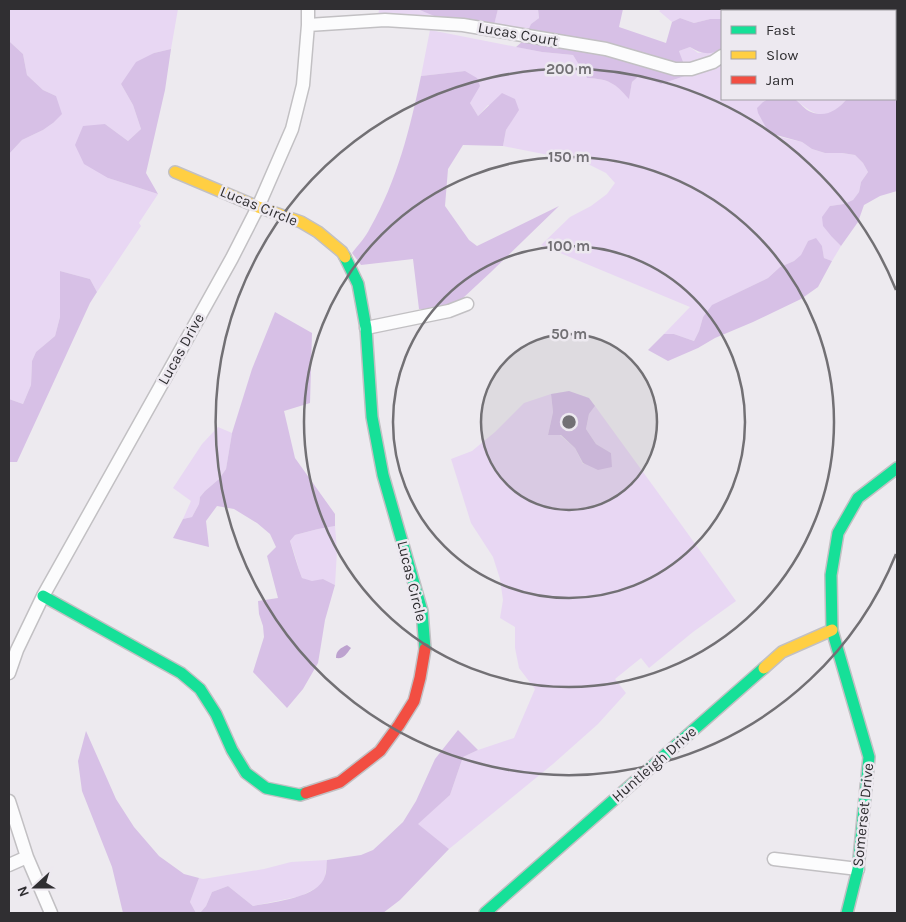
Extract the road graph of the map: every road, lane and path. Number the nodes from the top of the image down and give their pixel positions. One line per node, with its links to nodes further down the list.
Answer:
1 (308, 9): 2 (street, Lucas Drive)
2 (308, 25): 3 (street, Lucas Court); 5 (street, Lucas Drive)
3 (721, 57)
4 (175, 172): 5 (street, Lucas Circle)
5 (258, 207): 7 (street, Lucas Circle); 9 (street, Lucas Drive)
6 (467, 304): 7 (street)
7 (366, 328): 9 (street, Lucas Circle)
8 (897, 468): 10 (street, Somerset Drive)
9 (43, 596): 11 (street, Lucas Drive)
10 (832, 630): 16 (street, Somerset Drive); 18 (street, Huntleigh Drive)
11 (9, 673)
12 (9, 801): 13 (street)
13 (27, 858): 15 (street); 17 (street)
14 (774, 859): 16 (street)
15 (9, 865)
16 (858, 869): 19 (street, Somerset Drive)
17 (51, 913)
18 (485, 913)
19 (847, 913)

